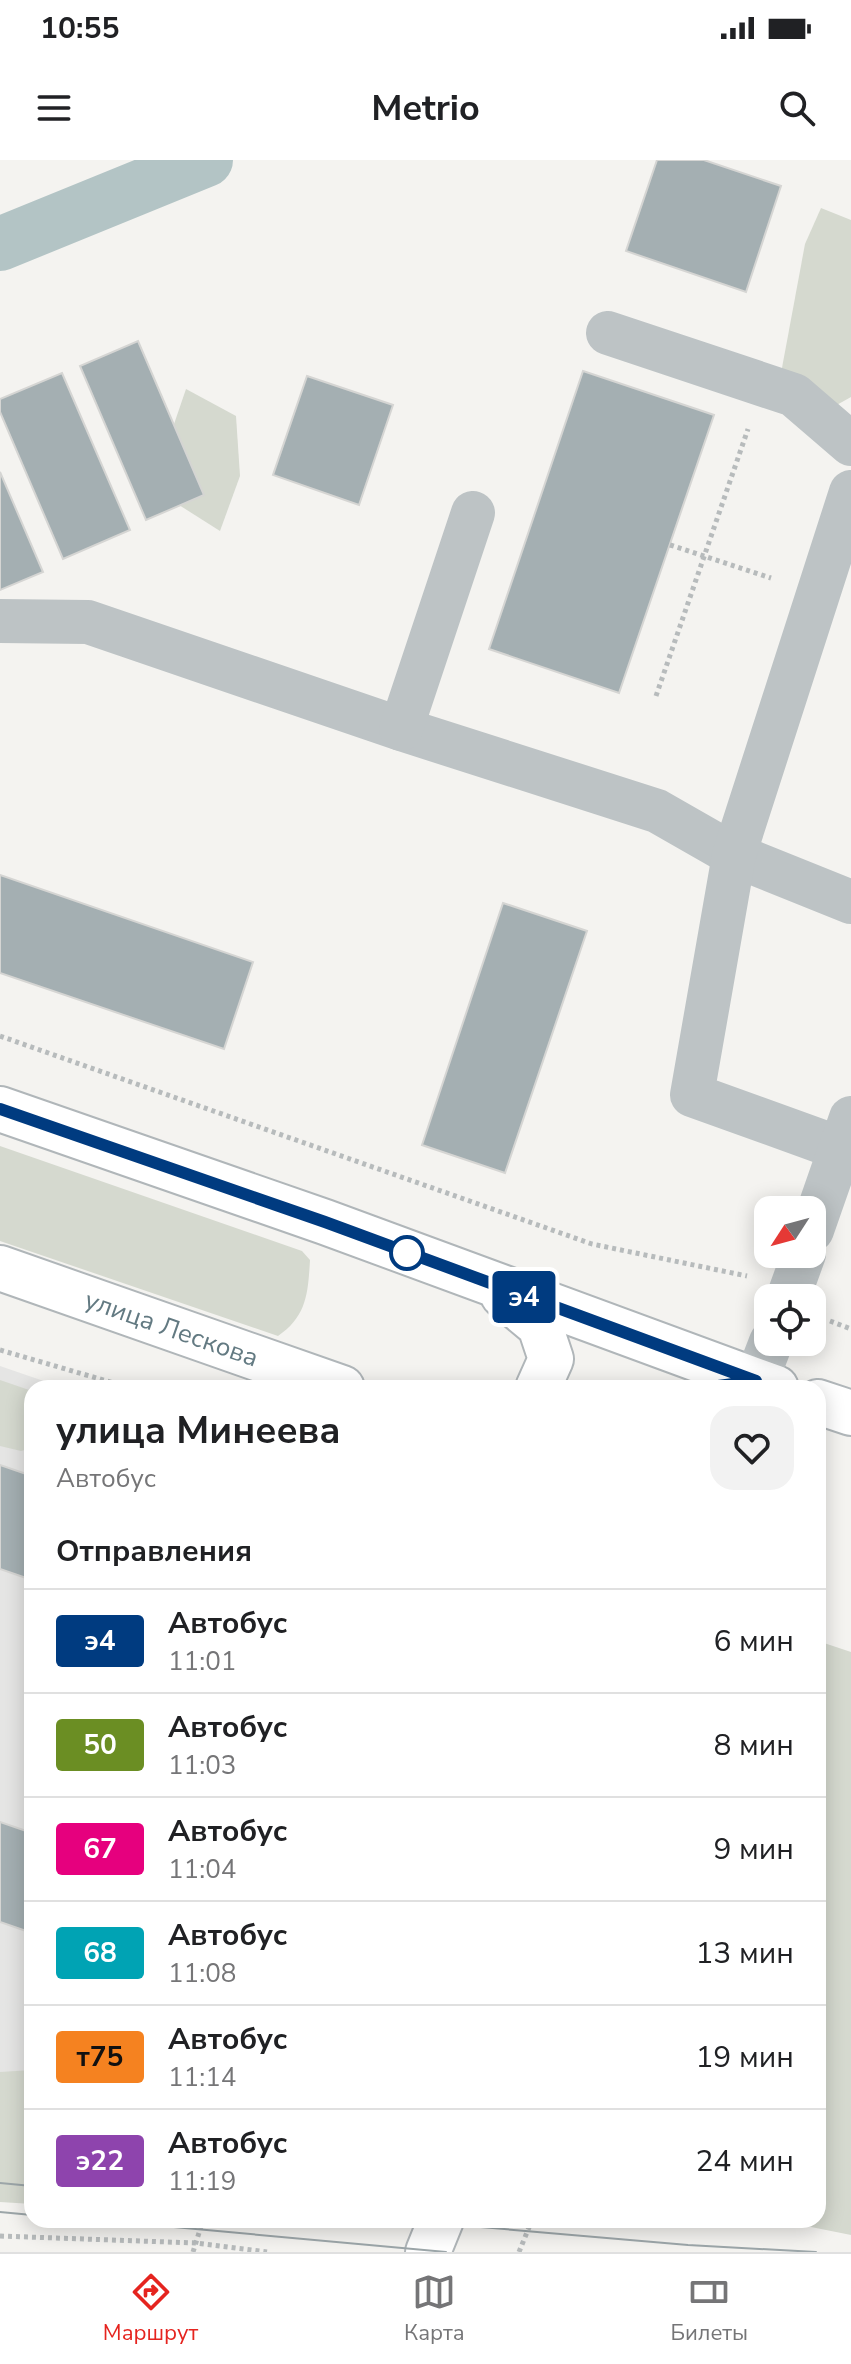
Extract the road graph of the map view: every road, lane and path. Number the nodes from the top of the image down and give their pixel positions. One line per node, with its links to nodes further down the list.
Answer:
1 (608, 333): 2 (street)
2 (763, 384): 3 (street); 7 (path)
3 (851, 444)
4 (851, 492): 8 (street)
5 (473, 513): 11 (street)
6 (670, 545): 7 (path)
7 (704, 556): 8 (path); 10 (path)
8 (819, 593): 12 (street)
9 (0, 621): 11 (street)
10 (656, 696)
11 (401, 729): 12 (street)
12 (734, 855): 13 (street); 16 (street)
13 (851, 902)
14 (0, 1036): 19 (path)
15 (0, 1109): 20 (main road)
16 (845, 1133): 17 (street)
17 (824, 1196)
18 (0, 1268): 24 (main road, улица Лескова)
19 (795, 1279)
20 (489, 1284): 22 (main road); 25 (main road)
21 (0, 1350): 23 (path)
22 (764, 1375): 26 (main road)
23 (103, 1380)
24 (319, 1380)
25 (542, 1380)
26 (740, 1380)
27 (826, 1405): 28 (main road)
28 (851, 1413)
29 (201, 2228): 33 (path)
30 (438, 2228): 36 (main road)
31 (529, 2228): 37 (path)
32 (0, 2236): 33 (path)
33 (196, 2243): 34 (path); 35 (path)
34 (193, 2252)
35 (267, 2252)
36 (428, 2252)
37 (519, 2252)

